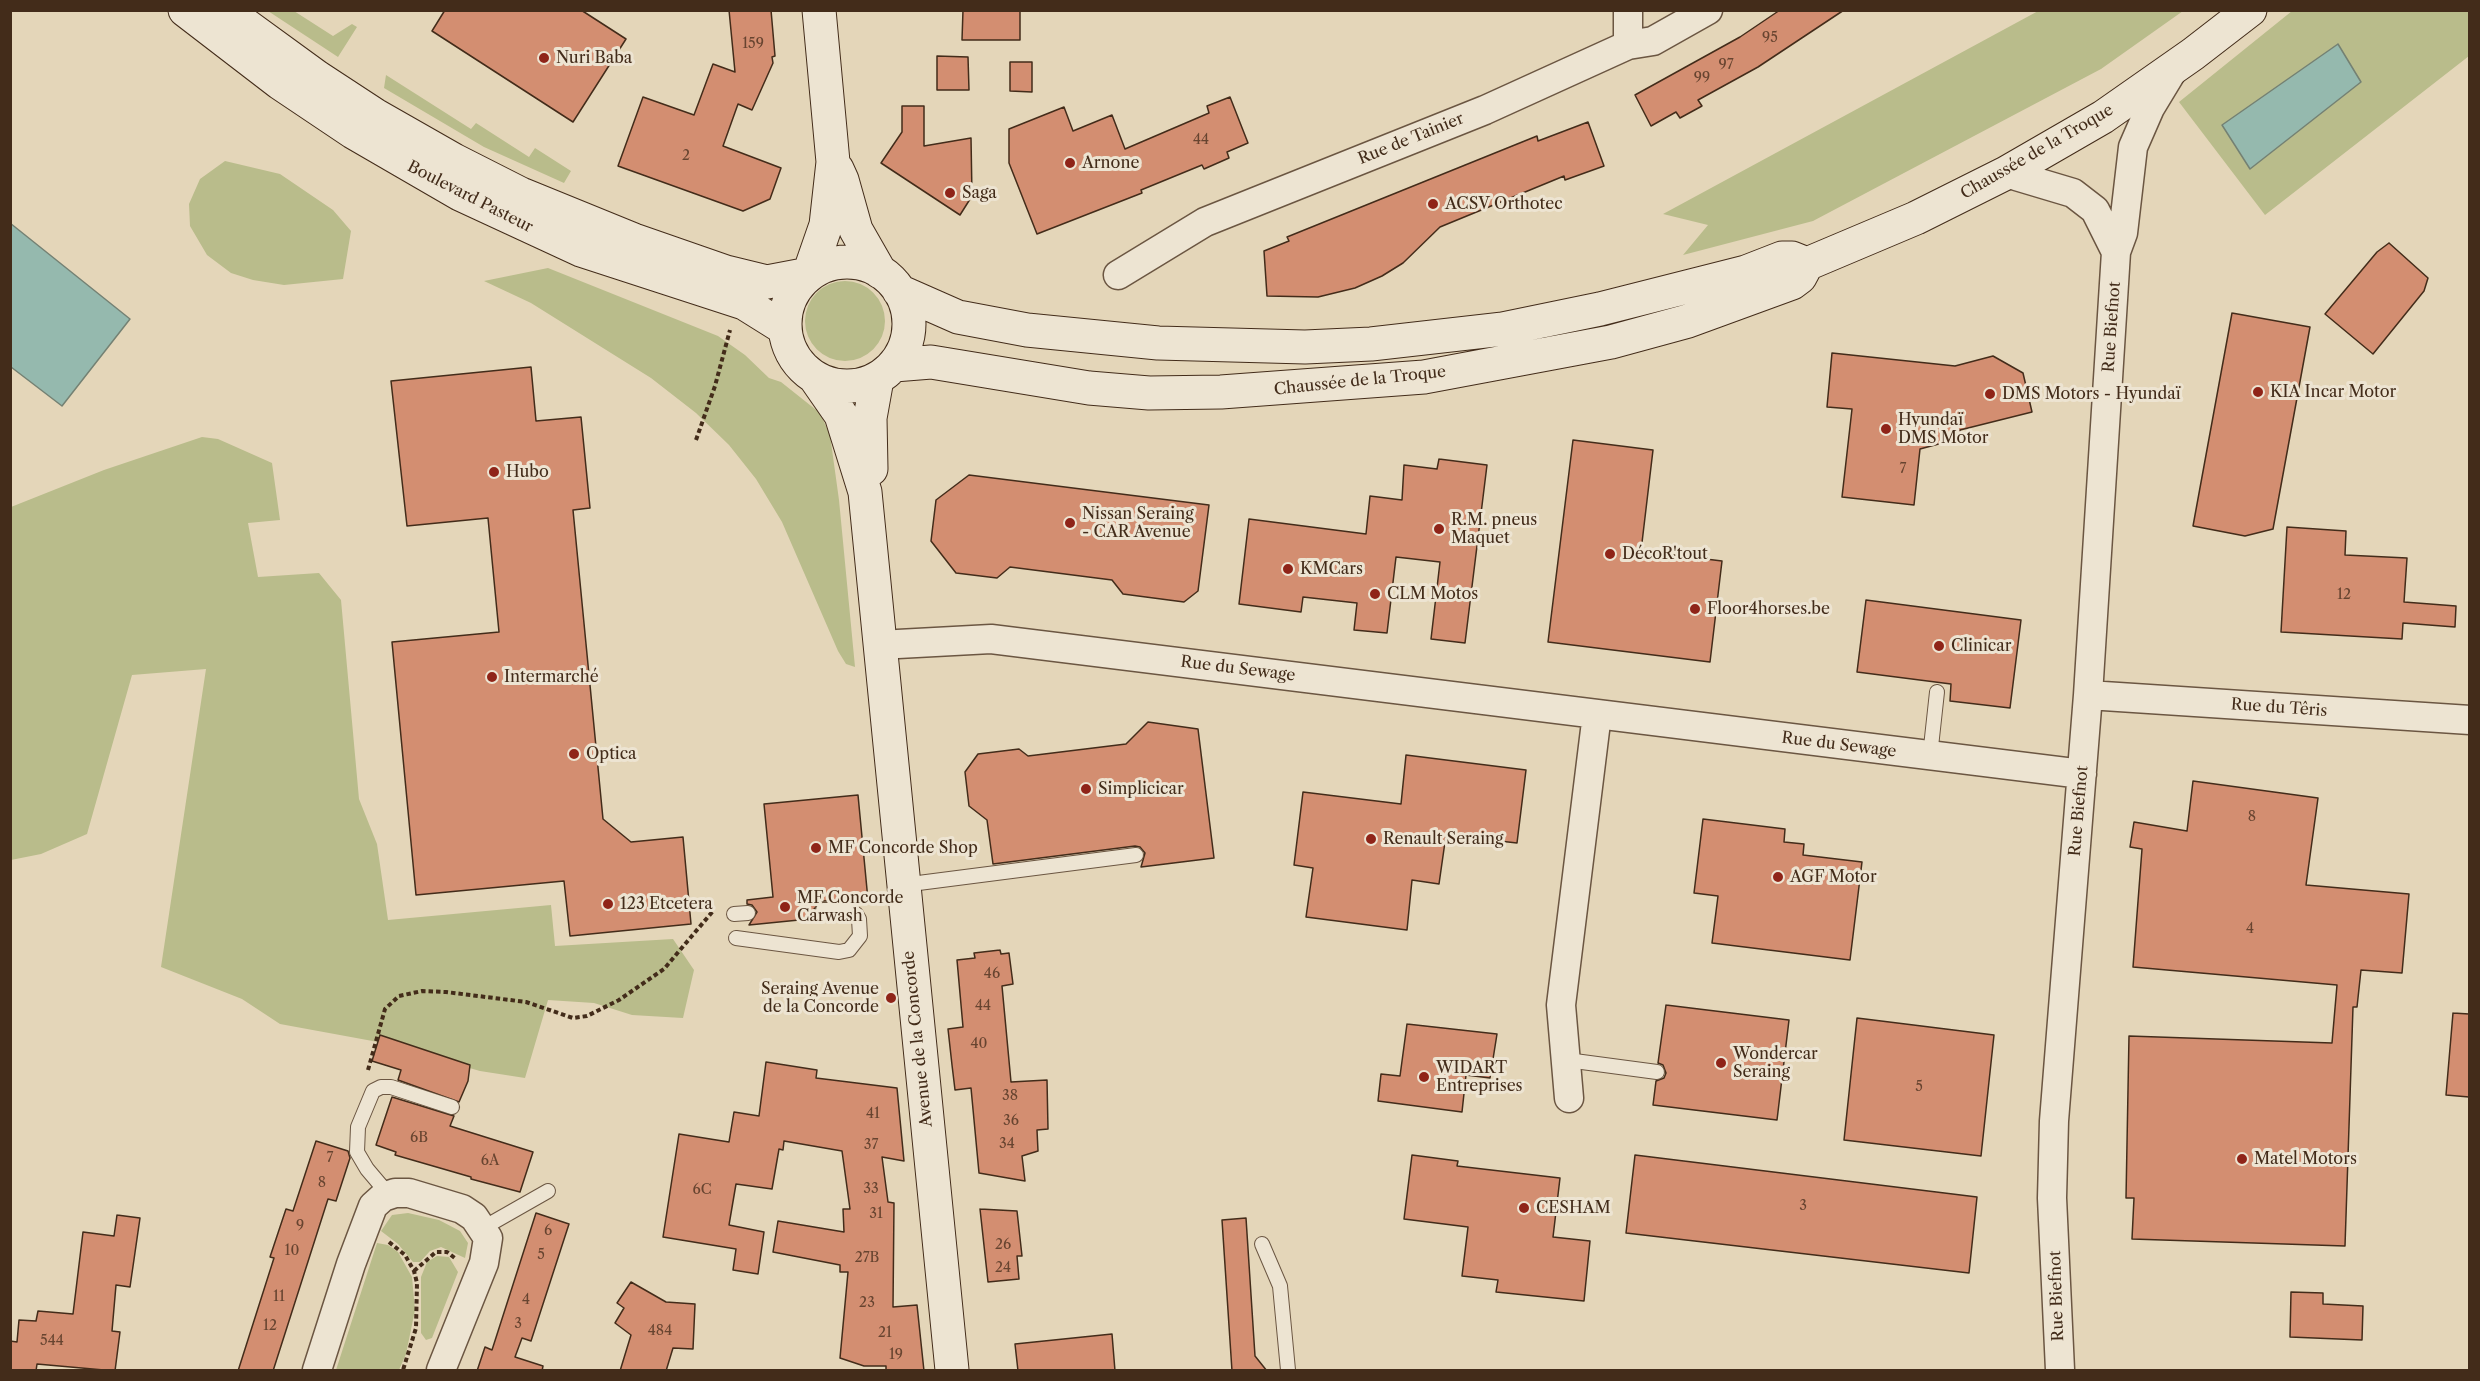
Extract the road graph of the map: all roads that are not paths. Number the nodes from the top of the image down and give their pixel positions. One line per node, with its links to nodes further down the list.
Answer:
1 (185, 10): 16 (street, Boulevard Pasteur)
2 (225, 10): 13 (street, Boulevard Pasteur)
3 (819, 10): 9 (street)
4 (1628, 10): 7 (street)
5 (1708, 10): 7 (street, Rue de Tainier)
6 (2250, 10): 8 (street, Chaussée de la Troque)
7 (1628, 45): 14 (street, Rue de Tainier)
8 (2175, 67): 10 (street, Chaussée de la Troque); 11 (street, Rue Biefnot)
9 (832, 162): 13 (street); 15 (street)
10 (2006, 173): 11 (street); 12 (street, Chaussée de la Troque)
11 (2116, 252): 22 (street, Rue Biefnot)
12 (1807, 264): 15 (street); 17 (street, Chaussée de la Troque)
13 (809, 274): 15 (street); 16 (street)
14 (1118, 275)
15 (890, 281): 17 (street)
16 (784, 328): 18 (street)
17 (886, 372): 18 (street); 19 (street, Avenue de la Concorde)
18 (816, 379): 19 (street, Avenue de la Concorde)
19 (865, 492): 20 (street, Avenue de la Concorde)
20 (879, 645): 23 (street, Rue du Sewage); 28 (street, Avenue de la Concorde)
21 (1937, 692): 25 (lane)
22 (2088, 695): 24 (street, Rue du Têris); 26 (street, Rue Biefnot)
23 (1597, 714): 25 (street, Rue du Sewage); 31 (street)
24 (2469, 720)
25 (1930, 756): 26 (street, Rue du Sewage)
26 (2082, 774): 43 (street, Rue Biefnot)
27 (1136, 855): 28 (lane)
28 (903, 885): 41 (street, Avenue de la Concorde)
29 (823, 910): 30 (lane)
30 (736, 938)
31 (1567, 1060): 32 (lane); 33 (street)
32 (1657, 1072)
33 (1569, 1098)
34 (452, 1107): 36 (lane)
35 (548, 1191): 37 (lane)
36 (389, 1195): 37 (street); 39 (street)
37 (483, 1228): 40 (street)
38 (1262, 1244): 42 (lane)
39 (317, 1371)
40 (441, 1371)
41 (952, 1371)
42 (1288, 1371)
43 (2060, 1371)

